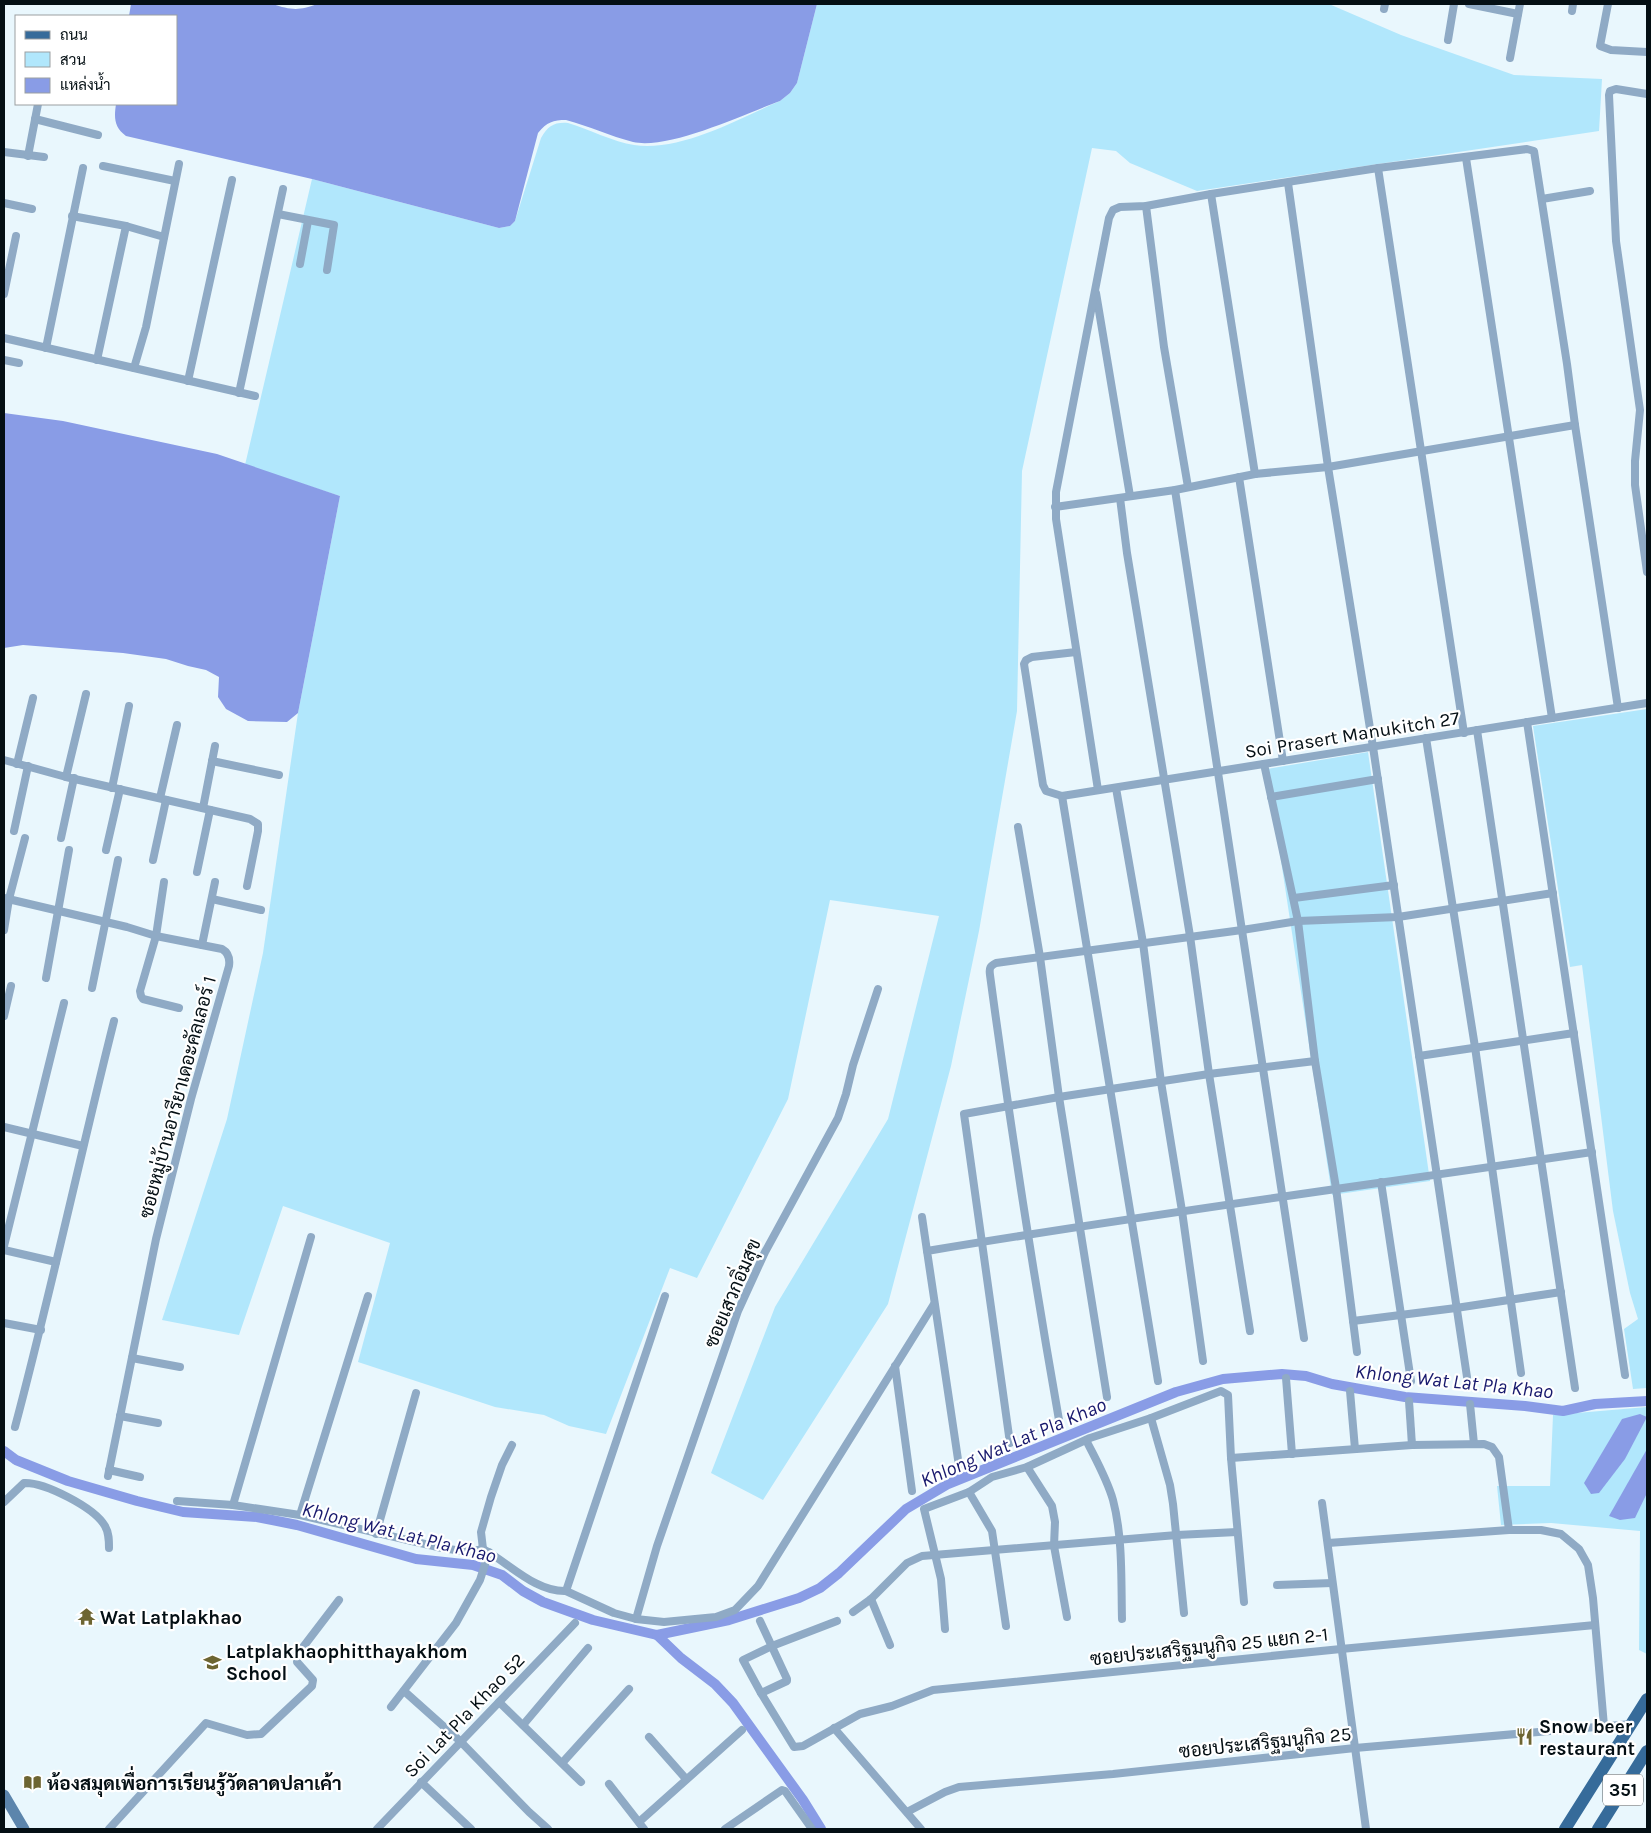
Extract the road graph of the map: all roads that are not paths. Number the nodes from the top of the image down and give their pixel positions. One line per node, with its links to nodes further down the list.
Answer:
1 (1454, 4): 6 (street)
2 (1470, 4): 5 (street)
3 (1520, 4): 5 (street)
4 (1608, 4): 7 (street)
5 (1518, 14): 8 (street)
6 (1448, 40)
7 (1647, 52)
8 (1510, 58)
9 (1647, 94): 61 (street)
10 (38, 105): 11 (street)
11 (35, 119): 12 (street); 14 (street)
12 (98, 135)
13 (4, 152): 14 (street)
14 (28, 156): 15 (street)
15 (44, 157)
16 (1466, 158): 20 (street); 27 (street); 51 (street)
17 (179, 164): 22 (street)
18 (103, 166): 22 (street)
19 (83, 168): 32 (street)
20 (1378, 168): 23 (street); 52 (street)
21 (232, 180): 47 (street)
22 (175, 181): 36 (street)
23 (1288, 183): 26 (street); 53 (street)
24 (283, 189): 31 (street)
25 (1590, 191): 27 (street)
26 (1211, 194): 29 (street); 54 (street)
27 (1542, 199): 50 (street)
28 (4, 203): 30 (street)
29 (1146, 206): 39 (street); 56 (street)
30 (32, 209)
31 (278, 214): 33 (street); 48 (street)
32 (72, 216): 34 (street); 42 (street)
33 (308, 221): 37 (street); 38 (street)
34 (126, 226): 36 (street); 44 (street)
35 (16, 236): 40 (street)
36 (164, 237): 46 (street)
37 (300, 264)
38 (327, 270)
39 (1095, 288): 58 (street); 60 (street)
40 (4, 294)
41 (4, 338): 42 (street)
42 (46, 348): 44 (street)
43 (4, 360): 45 (street)
44 (97, 360): 46 (street)
45 (19, 364)
46 (134, 368): 47 (street)
47 (188, 381): 48 (street)
48 (239, 393): 49 (street)
49 (255, 396)
50 (1575, 426): 51 (street); 68 (street)
51 (1509, 437): 52 (street); 69 (street)
52 (1421, 451): 53 (street); 73 (street)
53 (1328, 467): 54 (street); 76 (street)
54 (1255, 474): 55 (street)
55 (1239, 477): 56 (street); 79 (street)
56 (1188, 487): 57 (street)
57 (1175, 490): 58 (street); 83 (street)
58 (1130, 496): 59 (street)
59 (1120, 498): 60 (street); 87 (street)
60 (1055, 507): 63 (street)
61 (1643, 521): 62 (street)
62 (1647, 572)
63 (1076, 652): 90 (street); 91 (street)
64 (86, 694): 85 (street)
65 (33, 698): 80 (street)
66 (1647, 703): 68 (street, Soi Prasert Manukitch 27)
67 (129, 706): 88 (street)
68 (1618, 708): 69 (street, Soi Prasert Manukitch 27)
69 (1552, 718): 70 (street, Soi Prasert Manukitch 27)
70 (1526, 722): 72 (street, Soi Prasert Manukitch 27); 108 (street)
71 (177, 725): 93 (street)
72 (1477, 730): 73 (street, Soi Prasert Manukitch 27); 112 (street)
73 (1464, 732): 74 (street, Soi Prasert Manukitch 27)
74 (1426, 738): 76 (street, Soi Prasert Manukitch 27); 113 (street)
75 (215, 746): 78 (street)
76 (1373, 747): 79 (street, Soi Prasert Manukitch 27); 86 (street)
77 (4, 760): 80 (street)
78 (212, 761): 84 (street); 94 (street)
79 (1282, 761): 81 (street, Soi Prasert Manukitch 27)
80 (18, 764): 82 (street)
81 (1264, 764): 83 (street, Soi Prasert Manukitch 27); 92 (street)
82 (28, 766): 85 (street); 96 (street)
83 (1220, 771): 87 (street, Soi Prasert Manukitch 27); 120 (street)
84 (279, 775)
85 (70, 778): 88 (street); 98 (street)
86 (1378, 779): 92 (street); 106 (street)
87 (1165, 780): 89 (street, Soi Prasert Manukitch 27); 122 (street)
88 (116, 788): 93 (street); 100 (street)
89 (1116, 788): 90 (street, Soi Prasert Manukitch 27); 123 (street)
90 (1098, 790): 91 (street, Soi Prasert Manukitch 27)
91 (1062, 796): 125 (street)
92 (1272, 797): 109 (street)
93 (163, 799): 94 (street); 102 (street)
94 (207, 809): 103 (street); 107 (street)
95 (1018, 827): 126 (street)
96 (14, 831)
97 (25, 838): 110 (street)
98 (61, 838)
99 (69, 850): 114 (street)
100 (106, 850)
101 (118, 860): 118 (street)
102 (154, 860)
103 (197, 872)
104 (164, 882): 121 (street)
105 (215, 882): 111 (street)
106 (1394, 885): 109 (street); 116 (street)
107 (248, 886)
108 (1554, 893): 112 (street); 135 (street)
109 (1294, 898): 117 (street)
110 (6, 899): 114 (street, ซอยหมู่บ้านอารียาเดอะคัลเลอร์ 1); 119 (street)
111 (212, 900): 115 (street); 124 (street)
112 (1503, 901): 113 (street); 136 (street)
113 (1452, 909): 116 (street); 137 (street)
114 (57, 910): 118 (street, ซอยหมู่บ้านอารียาเดอะคัลเลอร์ 1); 127 (street)
115 (261, 910)
116 (1398, 917): 117 (street); 138 (street)
117 (1298, 921): 120 (street); 139 (street)
118 (107, 922): 121 (street, ซอยหมู่บ้านอารียาเดอะคัลเลอร์ 1); 129 (street)
119 (4, 930)
120 (1242, 930): 122 (street); 140 (street)
121 (156, 936): 124 (street, ซอยหมู่บ้านอารียาเดอะคัลเลอร์ 1); 132 (street)
122 (1190, 936): 123 (street); 141 (street)
123 (1143, 943): 125 (street); 142 (street)
124 (202, 945): 180 (street, ซอยหมู่บ้านอารียาเดอะคัลเลอร์ 1)
125 (1087, 950): 126 (street); 143 (street)
126 (1040, 957): 144 (street); 145 (street)
127 (46, 978)
128 (11, 986): 133 (street)
129 (92, 988)
130 (878, 989): 239 (street, ซอยเสวกอิ่มสุข)
131 (64, 1003): 147 (street)
132 (179, 1008)
133 (4, 1016)
134 (114, 1021): 148 (street)
135 (1574, 1033): 136 (street); 149 (street)
136 (1524, 1041): 137 (street); 150 (street)
137 (1475, 1048): 138 (street); 151 (street)
138 (1419, 1056): 152 (street)
139 (1315, 1061): 140 (street); 154 (street)
140 (1263, 1067): 141 (street); 155 (street)
141 (1209, 1074): 142 (street); 156 (street)
142 (1161, 1082): 143 (street); 157 (street)
143 (1110, 1090): 144 (street); 159 (street)
144 (1059, 1097): 145 (street); 160 (street)
145 (1007, 1107): 161 (street); 163 (street)
146 (4, 1127): 147 (street)
147 (32, 1133): 148 (street); 164 (street)
148 (83, 1146): 166 (street)
149 (1592, 1152): 150 (street); 185 (street)
150 (1541, 1159): 151 (street); 167 (street)
151 (1491, 1167): 152 (street); 170 (street)
152 (1436, 1175): 153 (street); 172 (street)
153 (1381, 1182): 154 (street); 173 (street)
154 (1336, 1188): 155 (street); 174 (street)
155 (1282, 1196): 156 (street); 178 (street)
156 (1230, 1203): 157 (street); 177 (street)
157 (1182, 1211): 159 (street); 181 (street)
158 (922, 1217): 165 (street)
159 (1130, 1218): 160 (street); 188 (street)
160 (1079, 1227): 161 (street); 193 (street)
161 (1027, 1235): 163 (street); 198 (street)
162 (311, 1237): 217 (street)
163 (981, 1242): 165 (street); 202 (street)
164 (4, 1248): 166 (street)
165 (927, 1250): 171 (street)
166 (56, 1262): 176 (street)
167 (1561, 1292): 170 (street); 190 (street)
168 (368, 1296): 218 (street)
169 (665, 1296): 232 (street)
170 (1510, 1301): 172 (street); 184 (street)
171 (934, 1304): 182 (street); 209 (street)
172 (1456, 1308): 173 (street); 186 (street)
173 (1401, 1316): 174 (street); 189 (street)
174 (1353, 1321): 179 (street)
175 (4, 1322): 176 (street)
176 (41, 1330): 200 (street)
177 (1250, 1331)
178 (1304, 1338)
179 (1357, 1352)
180 (132, 1358): 183 (street); 196 (street, ซอยหมู่บ้านอารียาเดอะคัลเลอร์ 1)
181 (1203, 1361)
182 (894, 1366): 212 (street); 239 (street)
183 (180, 1367)
184 (1521, 1373)
185 (1625, 1375)
186 (1467, 1377)
187 (1286, 1378): 207 (street)
188 (1158, 1381)
189 (1411, 1381)
190 (1576, 1388)
191 (1350, 1391): 206 (street)
192 (416, 1393): 221 (street)
193 (1107, 1397)
194 (1409, 1400): 205 (street)
195 (1470, 1404): 203 (street)
196 (120, 1416): 199 (street); 211 (street, ซอยหมู่บ้านอารียาเดอะคัลเลอร์ 1)
197 (1151, 1418): 201 (street); 208 (street); 222 (street)
198 (1059, 1420)
199 (158, 1422)
200 (15, 1427)
201 (1086, 1440): 210 (street); 223 (street)
202 (1010, 1443)
203 (1474, 1444): 205 (street); 219 (street)
204 (512, 1445): 228 (street)
205 (1412, 1445): 206 (street)
206 (1355, 1448): 207 (street)
207 (1292, 1454): 208 (street)
208 (1231, 1458): 220 (street)
209 (959, 1466)
210 (1027, 1467): 213 (street); 225 (street)
211 (140, 1477)
212 (912, 1491)
213 (969, 1492): 227 (street); 229 (street)
214 (177, 1501): 217 (street)
215 (4, 1502): 226 (street)
216 (1322, 1504): 224 (street)
217 (233, 1505): 218 (street)
218 (300, 1515): 221 (street)
219 (1509, 1530): 224 (street); 244 (street)
220 (1237, 1532): 222 (street); 235 (street)
221 (376, 1534): 228 (street)
222 (1177, 1535): 223 (street); 237 (street)
223 (1119, 1540): 225 (street); 240 (street)
224 (1328, 1544): 230 (street)
225 (1054, 1546): 227 (street); 238 (street)
226 (109, 1548)
227 (995, 1551): 229 (street); 245 (street)
228 (486, 1553): 232 (street); 252 (street)
229 (935, 1554): 233 (street); 246 (street)
230 (1332, 1583): 231 (street); 250 (street)
231 (1277, 1585)
232 (566, 1591): 239 (street)
233 (871, 1599): 236 (street); 247 (street)
234 (339, 1600): 276 (street)
235 (1244, 1602)
236 (853, 1612)
237 (1184, 1613)
238 (1067, 1618)
239 (636, 1619)
240 (1122, 1619)
241 (760, 1621): 248 (street)
242 (837, 1621): 248 (street)
243 (575, 1623): 255 (street, Soi Lat Pla Khao 52)
244 (1595, 1625): 250 (street, ซอยประเสริฐมนูกิจ 25 แยก 2-1); 259 (street)
245 (1006, 1626)
246 (945, 1629)
247 (890, 1645)
248 (772, 1646): 253 (street); 253 (street)
249 (588, 1648): 258 (street)
250 (1341, 1649): 260 (street, ซอยประเสริฐมนูกิจ 25 แยก 2-1); 264 (street)
251 (629, 1689): 266 (street)
252 (404, 1691): 256 (street); 263 (street)
253 (760, 1693): 260 (street, ซอยประเสริฐมนูกิจ 25 แยก 2-1)
254 (1647, 1699): 257 (main road, 351)
255 (498, 1702): 258 (street); 263 (street, Soi Lat Pla Khao 52)
256 (391, 1707)
257 (1631, 1724): 259 (street, ซอยประเสริฐมนูกิจ 25); 284 (main road, 351)
258 (523, 1725): 266 (street)
259 (1604, 1726): 264 (street, ซอยประเสริฐมนูกิจ 25)
260 (834, 1728): 272 (street)
261 (742, 1730): 267 (street)
262 (649, 1736): 267 (street)
263 (460, 1742): 268 (street, Soi Lat Pla Khao 52); 278 (street)
264 (1355, 1748): 272 (street, ซอยประเสริฐมนูกิจ 25); 283 (street)
265 (1647, 1750): 285 (main road, 351)
266 (563, 1762): 269 (street)
267 (686, 1779): 273 (street)
268 (421, 1782): 274 (street, Soi Lat Pla Khao 52); 277 (street)
269 (582, 1782)
270 (609, 1784): 273 (street)
271 (4, 1795): 275 (main road)
272 (908, 1812): 282 (street)
273 (639, 1822): 279 (street)
274 (381, 1828)
275 (24, 1829)
276 (109, 1829)
277 (471, 1829)
278 (548, 1829)
279 (644, 1829)
280 (725, 1829): 281 (street)
281 (812, 1829)
282 (921, 1829)
283 (1366, 1829)
284 (1565, 1829)
285 (1598, 1829)

